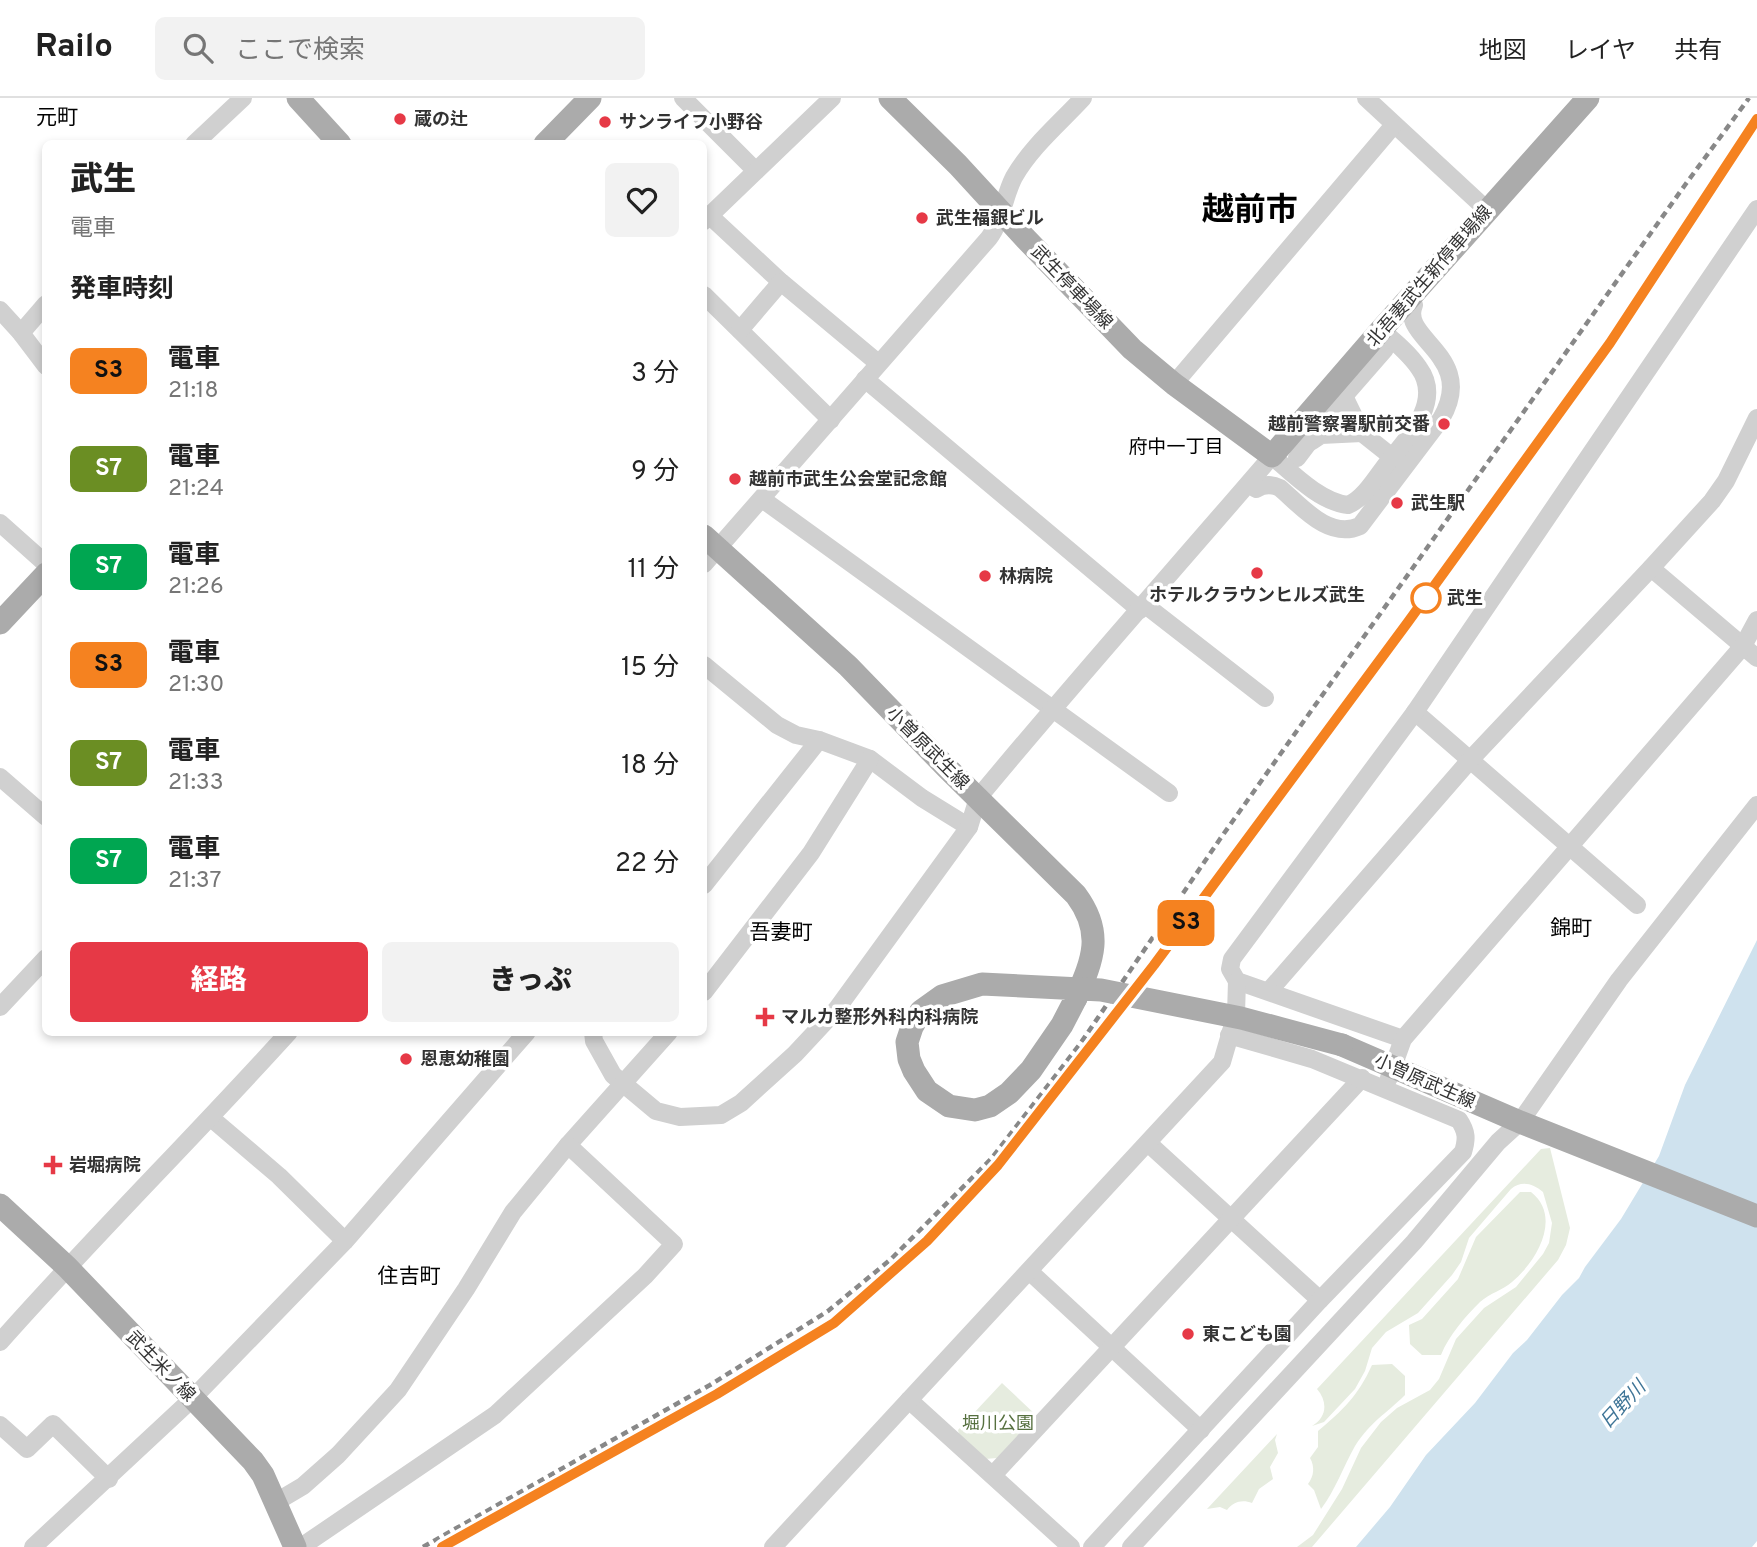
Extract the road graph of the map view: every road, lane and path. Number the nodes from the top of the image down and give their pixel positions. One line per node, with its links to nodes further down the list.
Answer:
1 (243, 98): 11 (street)
2 (298, 98): 12 (main road)
3 (590, 98): 13 (main road)
4 (683, 98): 14 (street)
5 (832, 98): 14 (street)
6 (890, 98): 17 (main road, 武生停車場線)
7 (1083, 98): 17 (street)
8 (1366, 98): 10 (street)
9 (1587, 98): 16 (main road, 北吾妻武生新停車場線)
10 (1393, 126): 16 (street); 30 (street)
11 (198, 140)
12 (336, 140)
13 (549, 140)
14 (756, 171): 18 (street)
15 (1757, 209): 54 (street)
16 (1487, 210): 26 (main road, 北吾妻武生新停車場線)
17 (1000, 211): 28 (street); 30 (main road, 武生停車場線)
18 (707, 218): 19 (street)
19 (781, 282): 24 (street); 28 (street)
20 (707, 298): 24 (street)
21 (1414, 304): 38 (street)
22 (42, 309): 25 (street)
23 (0, 310): 25 (street)
24 (740, 330): 33 (street)
25 (21, 333): 27 (street)
26 (1383, 339): 31 (street); 36 (main road, 北吾妻武生新停車場線); 38 (street)
27 (42, 361)
28 (878, 363): 29 (street)
29 (865, 379): 33 (street); 46 (street)
30 (1174, 384): 36 (main road, 武生停車場線)
31 (1344, 397): 34 (street); 35 (street)
32 (1757, 418): 44 (street)
33 (831, 419): 40 (street)
34 (1362, 433): 35 (street); 38 (street)
35 (1310, 443): 37 (street)
36 (1272, 456): 38 (street); 46 (street)
37 (1297, 458)
38 (1399, 462): 39 (street)
39 (1256, 489)
40 (762, 499): 42 (street); 53 (street)
41 (0, 523): 43 (street)
42 (708, 550): 60 (main road, 小曽原武生線)
43 (42, 560)
44 (1651, 568): 49 (street); 57 (street)
45 (42, 578): 48 (main road)
46 (1142, 607): 52 (street); 53 (street)
47 (1757, 620): 49 (street)
48 (0, 623)
49 (1743, 646): 50 (street); 64 (street)
50 (1757, 658)
51 (707, 667): 55 (street)
52 (1265, 698)
53 (1053, 707): 59 (street); 60 (street)
54 (1415, 712): 57 (street); 68 (street)
55 (819, 740): 56 (street); 65 (street)
56 (870, 759): 63 (street); 69 (street)
57 (1469, 760): 64 (street); 70 (street)
58 (0, 778): 62 (street)
59 (1169, 793)
60 (978, 797): 63 (street); 78 (main road, 小曽原武生線, bridge)
61 (1757, 805): 83 (street)
62 (42, 814)
63 (969, 827): 80 (street)
64 (1569, 847): 66 (street); 77 (street)
65 (707, 882)
66 (1637, 905)
67 (42, 962): 71 (street)
68 (1237, 981): 70 (street); 72 (street)
69 (707, 988)
70 (1269, 991): 77 (street)
71 (0, 1007)
72 (1229, 1035): 79 (street); 84 (street)
73 (285, 1036): 82 (street)
74 (524, 1036): 89 (street)
75 (593, 1036): 80 (street)
76 (666, 1036): 80 (street)
77 (1403, 1039): 78 (street)
78 (1393, 1066): 81 (street); 83 (main road, 小曽原武生線)
79 (1362, 1078): 81 (street); 88 (street)
80 (624, 1084): 85 (street)
81 (1386, 1088): 92 (street)
82 (211, 1118): 89 (street); 90 (street)
83 (1525, 1124): 87 (main road, 小曽原武生線); 108 (street)
84 (1149, 1143): 88 (street); 91 (street)
85 (568, 1145): 101 (street); 104 (street)
86 (0, 1205): 90 (main road, 武生米ノ線)
87 (1757, 1216)
88 (1230, 1219): 92 (street); 94 (street)
89 (345, 1241): 95 (street)
90 (66, 1267): 93 (street); 95 (main road, 武生米ノ線)
91 (1029, 1271): 94 (street); 96 (street)
92 (1320, 1300): 98 (street)
93 (0, 1342)
94 (1111, 1348): 98 (street); 99 (street)
95 (192, 1399): 100 (street); 101 (main road, 武生米ノ線)
96 (909, 1401): 99 (street); 105 (street)
97 (0, 1425): 100 (street)
98 (1201, 1430): 107 (street)
99 (993, 1475): 106 (street)
100 (109, 1479): 102 (street)
101 (276, 1502): 103 (main road, 武生米ノ線)
102 (33, 1547)
103 (295, 1547)
104 (301, 1547)
105 (773, 1547)
106 (1071, 1547)
107 (1092, 1547)
108 (1131, 1547)

